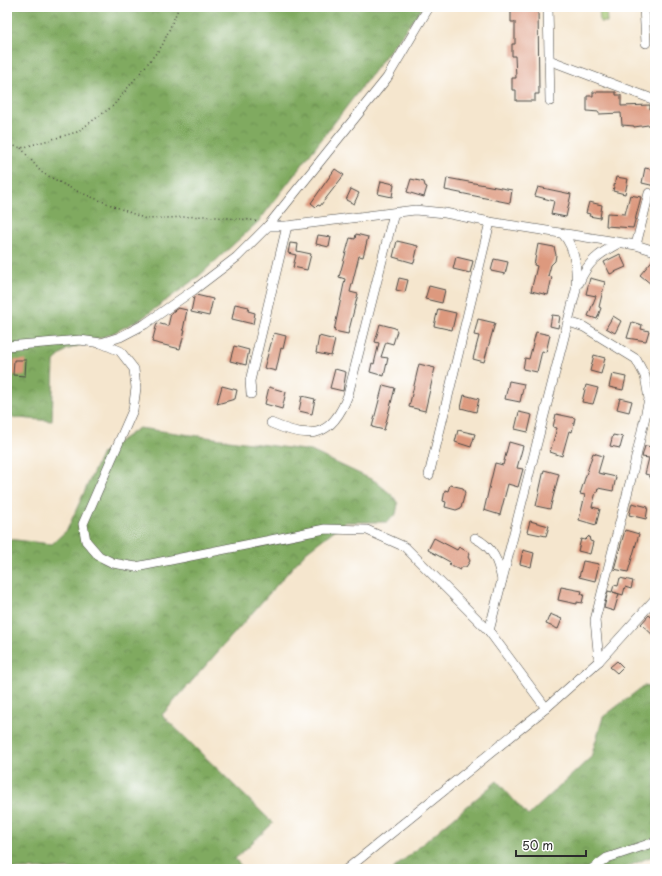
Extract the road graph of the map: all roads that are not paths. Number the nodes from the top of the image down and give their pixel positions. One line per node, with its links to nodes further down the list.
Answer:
1 (429, 7): 11 (street)
2 (548, 7): 5 (street)
3 (644, 7): 4 (street)
4 (646, 43)
5 (549, 60): 6 (street); 7 (street)
6 (655, 100)
7 (550, 101)
8 (649, 194): 15 (street)
9 (394, 213): 10 (street); 12 (street); 22 (street)
10 (490, 222): 13 (street); 23 (street)
11 (268, 226): 12 (street); 19 (street)
12 (287, 226): 21 (street)
13 (563, 234): 14 (street); 17 (street)
14 (619, 243): 15 (street); 17 (street)
15 (636, 244): 16 (street)
16 (655, 251)
17 (576, 290): 18 (street)
18 (569, 322): 25 (street); 28 (street)
19 (101, 343): 20 (street); 27 (street)
20 (7, 346)
21 (251, 394)
22 (271, 423)
23 (429, 475)
24 (475, 538): 25 (street)
25 (502, 583): 27 (street)
26 (655, 599): 28 (street)
27 (489, 631): 29 (street)
28 (599, 661): 29 (street)
29 (546, 708): 31 (street)
30 (655, 842): 32 (street)
31 (347, 869)
32 (592, 869)

